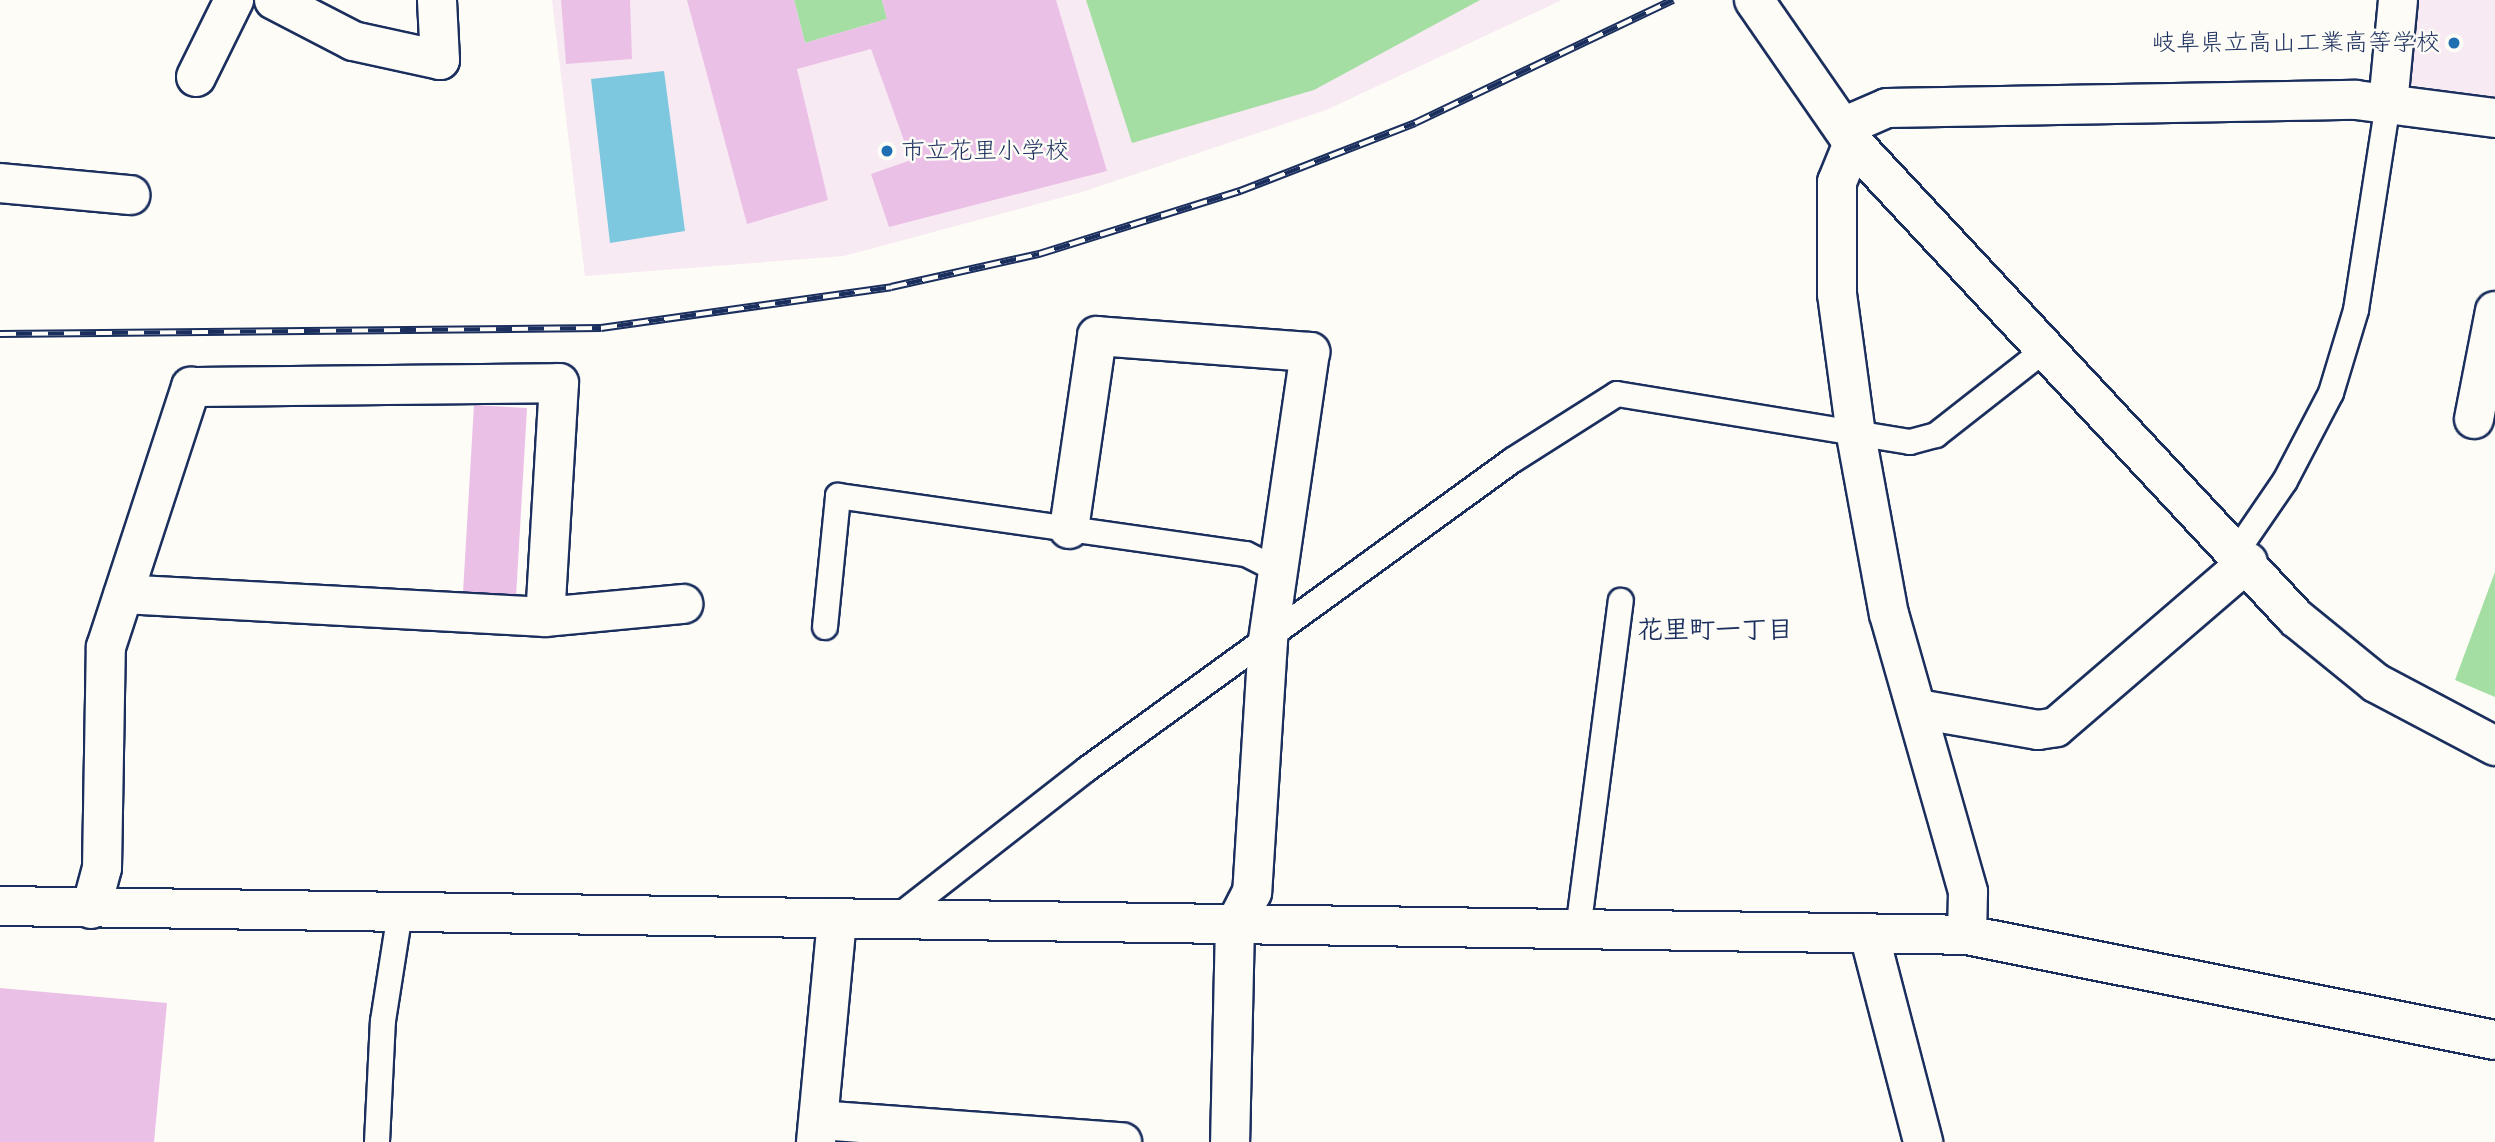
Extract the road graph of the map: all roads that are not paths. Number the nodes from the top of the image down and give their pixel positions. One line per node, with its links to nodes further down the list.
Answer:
1 (234, 0): 6 (street)
2 (274, 0): 3 (street)
3 (437, 0)
4 (1754, 0): 9 (street)
5 (2398, 0): 7 (street)
6 (196, 78)
7 (2388, 104): 8 (street); 9 (street); 17 (lane)
8 (2495, 118)
9 (1848, 135): 13 (street); 15 (street)
10 (0, 183): 11 (street)
11 (130, 195)
12 (2495, 311): 14 (street)
13 (2047, 348): 15 (lane); 17 (street)
14 (2474, 419)
15 (1856, 435): 24 (lane); 25 (street)
16 (1069, 529): 18 (lane); 18 (street); 23 (lane)
17 (2242, 556): 25 (street); 26 (street)
18 (1278, 570): 24 (street)
19 (124, 594): 22 (street); 22 (street); 28 (street)
20 (1621, 601): 33 (lane)
21 (683, 604): 22 (street)
22 (545, 617)
23 (825, 627)
24 (1268, 641): 31 (lane); 32 (street)
25 (1918, 709): 35 (street)
26 (2495, 746)
27 (0, 906): 28 (street)
28 (91, 909): 29 (street)
29 (400, 913): 30 (street); 38 (lane)
30 (837, 919): 31 (street); 37 (street)
31 (895, 920): 32 (street)
32 (1235, 925): 33 (street); 40 (street)
33 (1578, 930): 34 (street)
34 (1869, 934): 35 (street); 41 (street)
35 (1967, 935): 36 (street)
36 (2495, 1040)
37 (817, 1131): 39 (street)
38 (377, 1142)
39 (1122, 1142)
40 (1230, 1142)
41 (1923, 1142)

